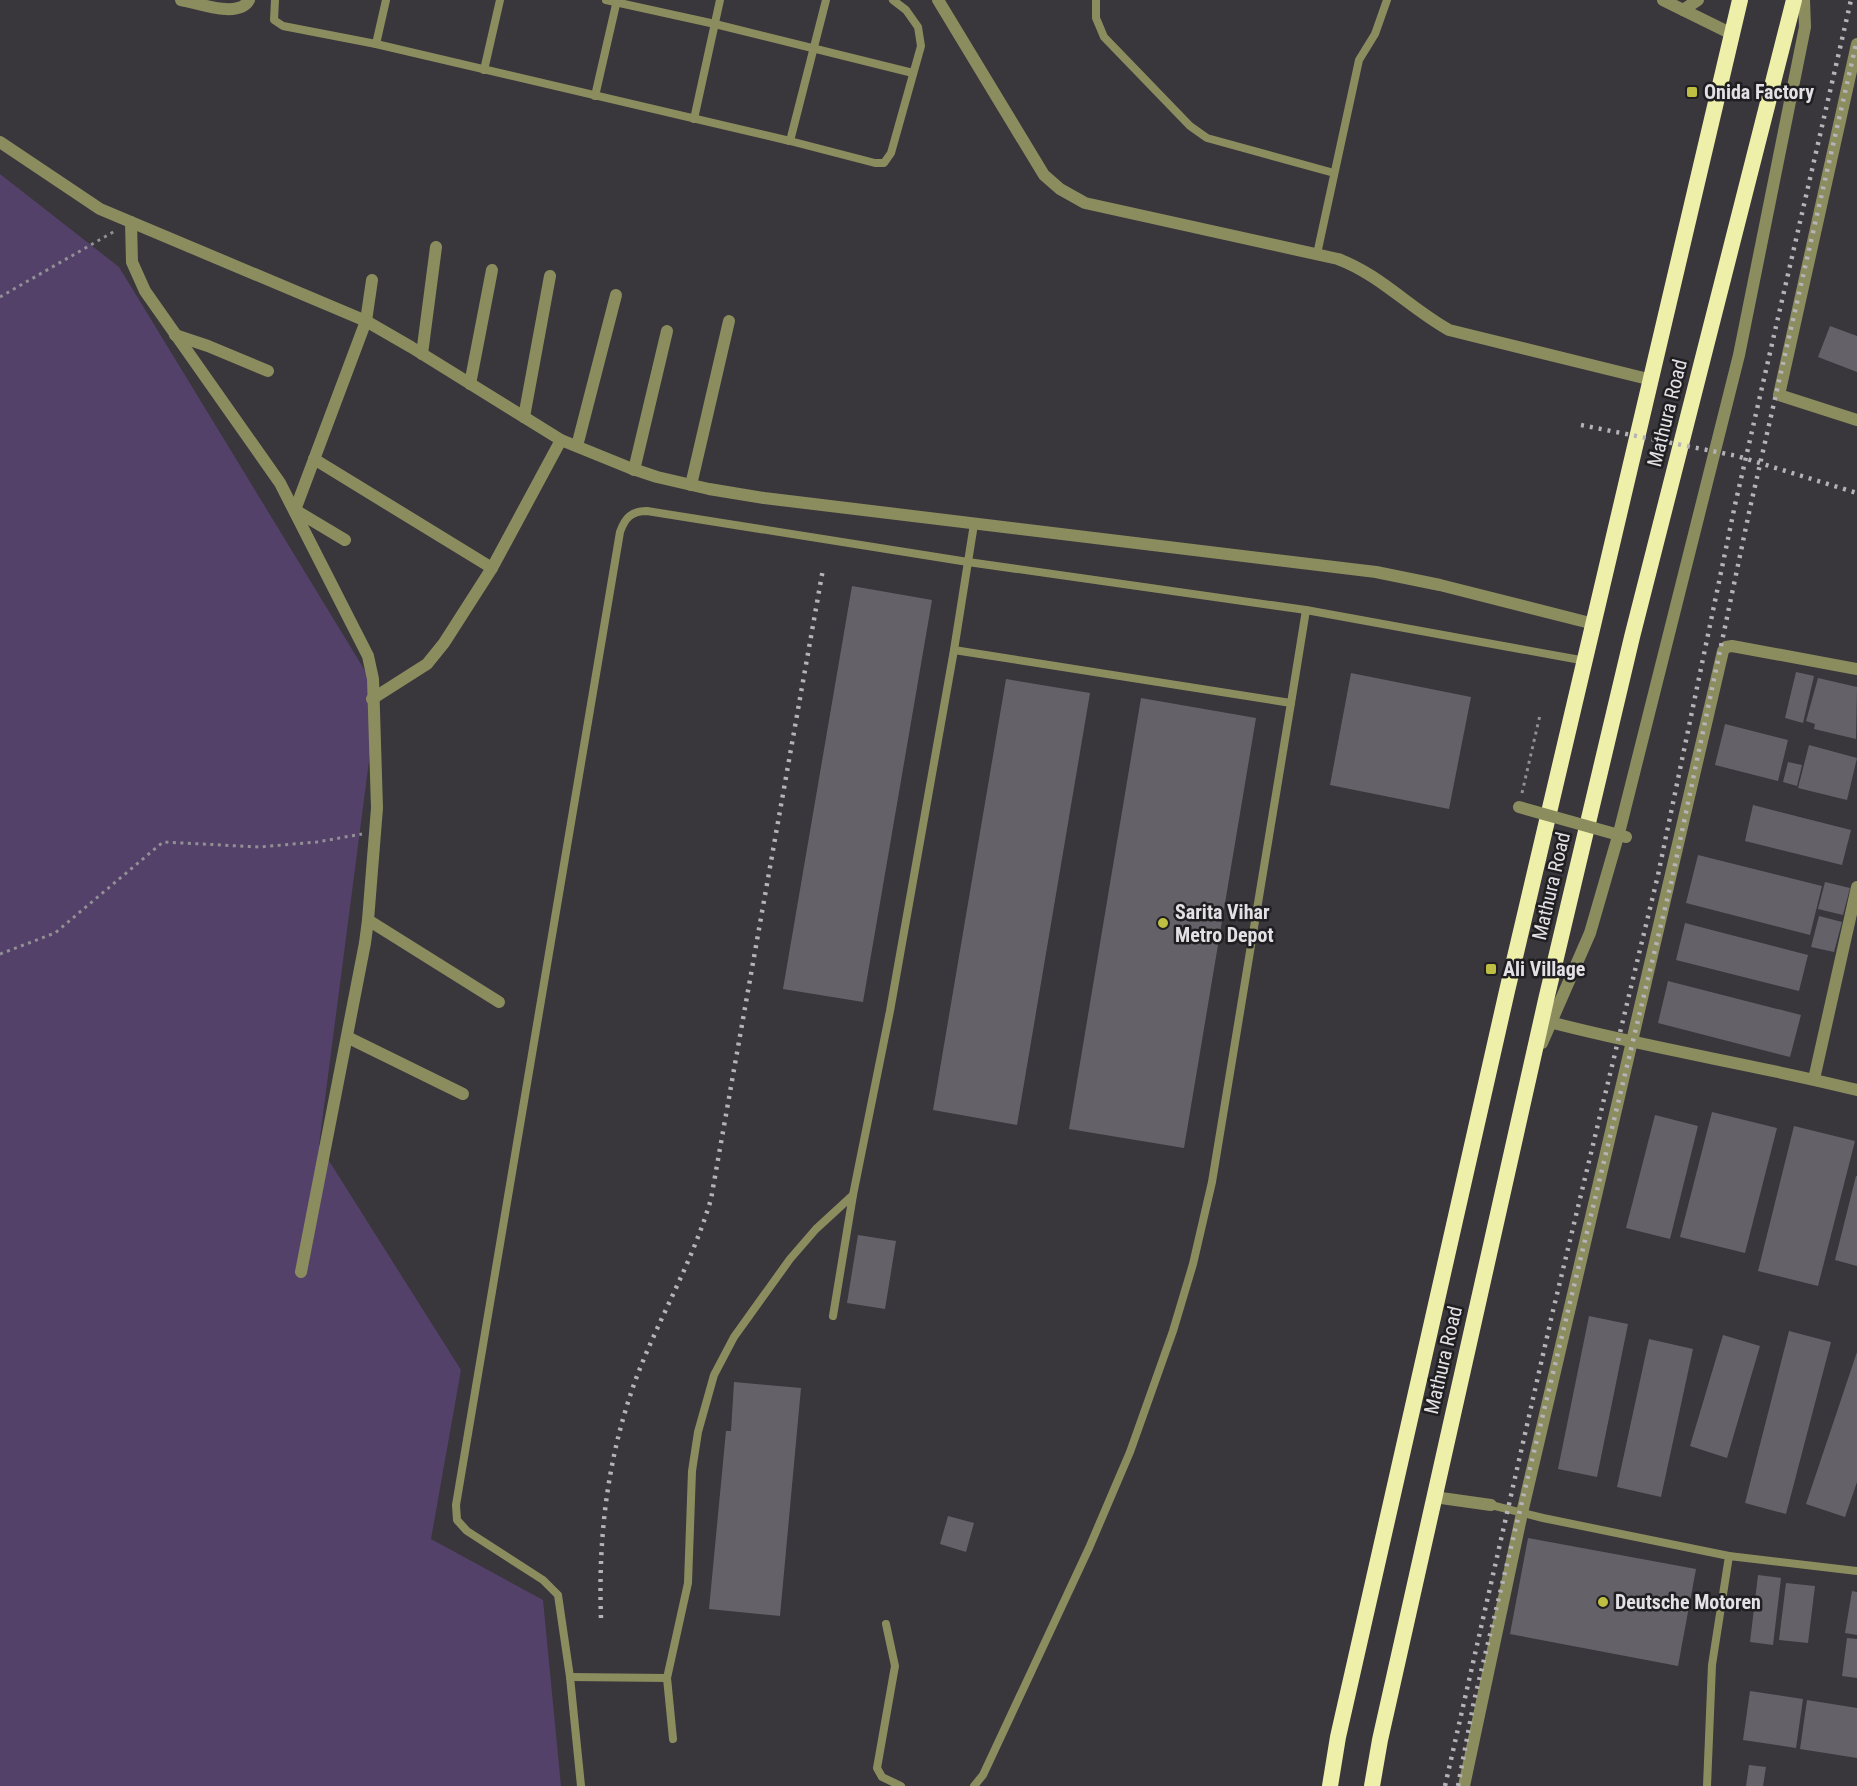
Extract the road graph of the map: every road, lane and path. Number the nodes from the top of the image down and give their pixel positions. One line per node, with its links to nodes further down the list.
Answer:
1 (181, 0): 2 (street)
2 (249, 0)
3 (276, 0): 22 (lane)
4 (386, 0): 22 (lane)
5 (500, 0): 25 (lane)
6 (606, 0): 17 (lane)
7 (720, 0): 20 (lane)
8 (826, 0): 24 (lane)
9 (893, 0): 26 (lane)
10 (938, 0): 34 (street)
11 (1096, 0): 31 (lane)
12 (1387, 0): 31 (lane)
13 (1698, 0): 19 (street)
14 (1740, 0): 21 (highway, Mathura Road)
15 (1794, 0): 75 (highway, Mathura Road)
16 (1804, 0): 75 (street)
17 (617, 1): 20 (lane); 27 (lane)
18 (1666, 1): 19 (street)
19 (1683, 10): 21 (street)
20 (715, 24): 24 (lane); 28 (lane)
21 (1732, 34): 46 (highway, Mathura Road)
22 (376, 44): 25 (lane)
23 (1857, 44): 49 (street)
24 (813, 49): 26 (lane); 29 (lane)
25 (484, 70): 27 (lane)
26 (913, 74): 29 (lane)
27 (595, 96): 28 (lane)
28 (694, 119): 29 (lane)
29 (790, 141)
30 (0, 142): 32 (street)
31 (1334, 173): 34 (lane)
32 (131, 222): 39 (path); 40 (street); 43 (street)
33 (436, 247): 44 (street)
34 (1317, 254): 46 (street)
35 (492, 270): 47 (street)
36 (550, 276): 48 (street)
37 (372, 280): 40 (street)
38 (616, 295): 51 (street)
39 (0, 297)
40 (366, 321): 44 (street); 52 (street)
41 (729, 321): 54 (street)
42 (666, 332): 53 (street)
43 (176, 336): 45 (street); 55 (street)
44 (422, 354): 47 (street)
45 (268, 370)
46 (1652, 380): 61 (highway, Mathura Road)
47 (471, 384): 48 (street)
48 (524, 417): 50 (street)
49 (1857, 420)
50 (561, 440): 51 (street); 59 (street)
51 (577, 446): 53 (street)
52 (314, 459): 55 (street); 59 (street)
53 (634, 470): 54 (street)
54 (691, 485): 56 (street)
55 (295, 510): 57 (street); 65 (street)
56 (974, 524): 58 (lane); 61 (street)
57 (345, 540)
58 (968, 562): 60 (lane); 62 (lane); 90 (lane)
59 (492, 568): 65 (street)
60 (1306, 610): 63 (lane); 66 (lane)
61 (1594, 624): 63 (highway, Mathura Road)
62 (954, 650): 66 (lane); 81 (lane)
63 (1586, 661): 96 (highway, Mathura Road)
64 (1857, 669): 77 (street)
65 (372, 699): 69 (street)
66 (1291, 704): 95 (lane)
67 (1540, 715): 68 (path)
68 (1519, 807): 70 (street, bridge)
69 (375, 831): 72 (street); 73 (path)
70 (1626, 837)
71 (1857, 886): 78 (street)
72 (368, 920): 74 (street); 76 (street)
73 (0, 954)
74 (499, 1002)
75 (1546, 1021): 77 (street); 84 (highway, Mathura Road)
76 (347, 1037): 80 (street); 82 (street)
77 (1631, 1042): 78 (street); 86 (street)
78 (1814, 1079): 79 (street)
79 (1857, 1090)
80 (463, 1094)
81 (853, 1195): 83 (lane); 91 (lane)
82 (301, 1272)
83 (833, 1316)
84 (1434, 1497): 85 (street); 97 (highway, Mathura Road)
85 (1491, 1505): 86 (lane)
86 (1522, 1513): 87 (lane); 98 (street)
87 (1729, 1556): 88 (lane); 99 (lane)
88 (1857, 1571)
89 (886, 1624): 94 (lane)
90 (570, 1677): 91 (lane); 93 (lane)
91 (667, 1678): 92 (lane)
92 (673, 1738)
93 (581, 1786)
94 (902, 1786)
95 (974, 1786)
96 (1330, 1786)
97 (1372, 1786)
98 (1464, 1786)
99 (1707, 1786)

